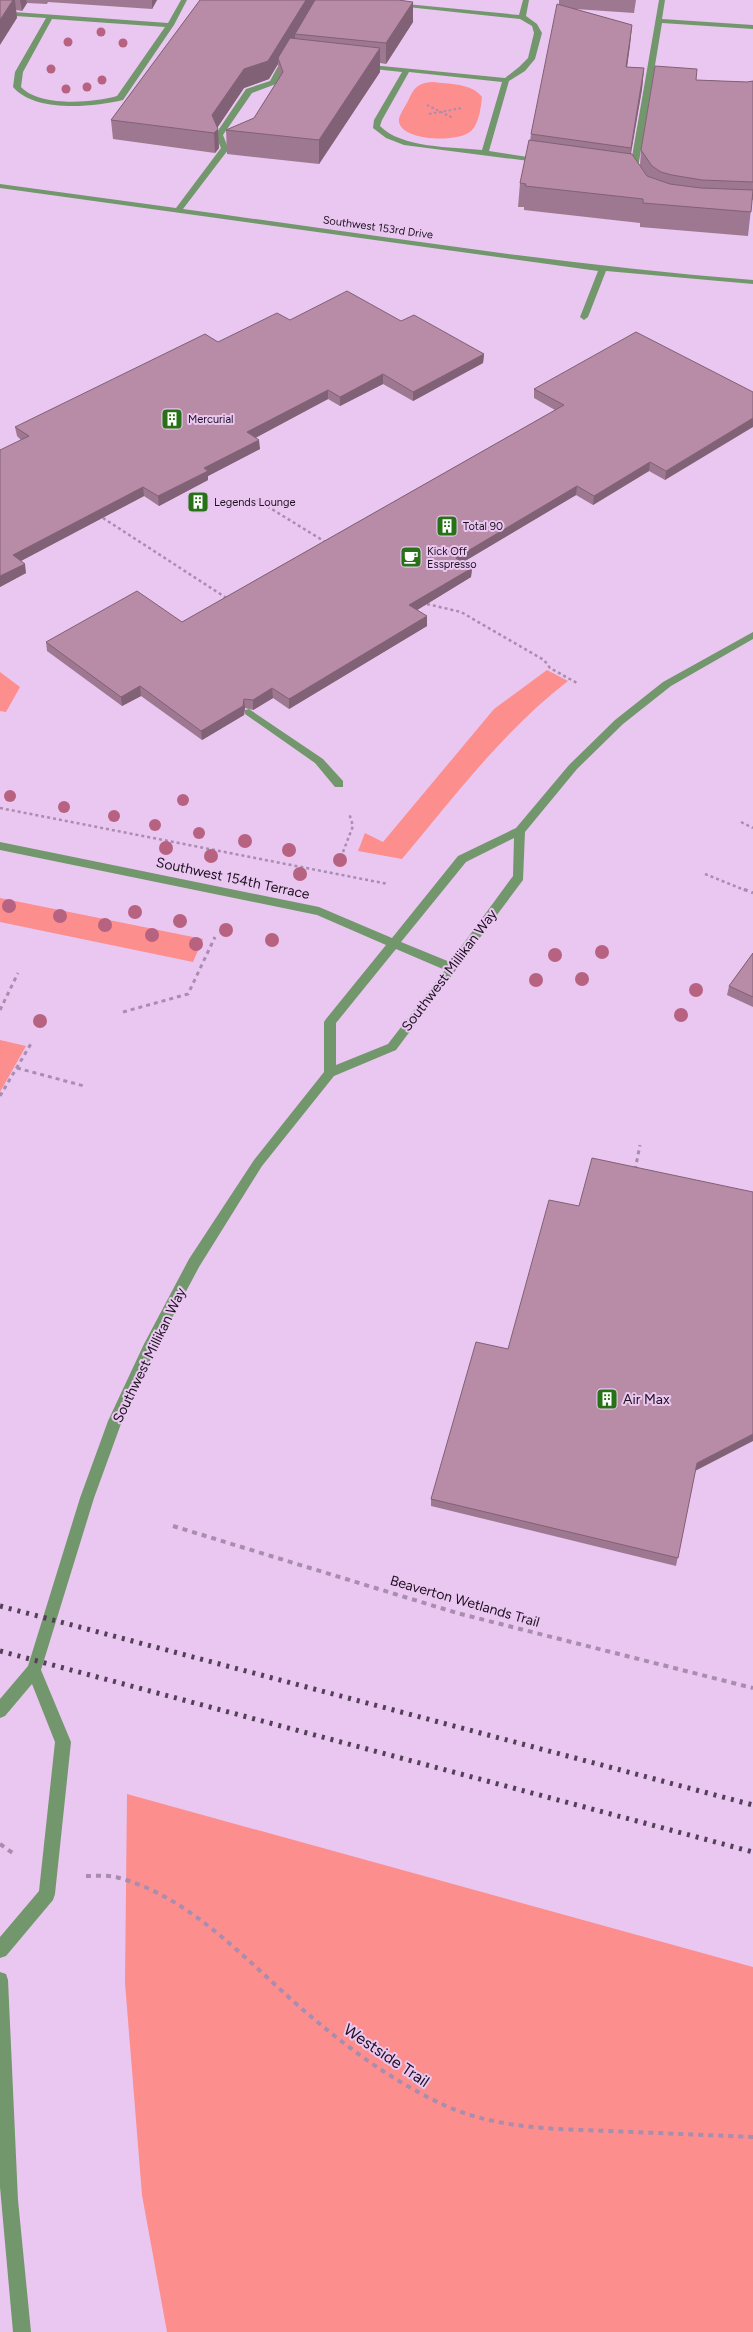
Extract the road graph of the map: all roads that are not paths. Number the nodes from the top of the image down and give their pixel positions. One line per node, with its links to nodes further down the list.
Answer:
1 (184, 0): 9 (street)
2 (526, 0): 7 (street)
3 (662, 0): 8 (street)
4 (391, 3): 7 (street)
5 (0, 13): 6 (street)
6 (50, 17): 9 (street); 9 (street)
7 (522, 17): 16 (street)
8 (658, 21): 10 (street); 21 (street)
9 (170, 25)
10 (753, 28)
11 (292, 49): 12 (street)
12 (287, 58): 13 (street); 18 (street)
13 (296, 59)
14 (352, 64): 15 (street)
15 (407, 70): 16 (street); 19 (street)
16 (506, 80): 19 (street)
17 (243, 142): 18 (street)
18 (226, 148): 23 (street)
19 (485, 154): 20 (street)
20 (554, 163)
21 (623, 172)
22 (0, 186): 23 (street, Southwest 153rd Drive)
23 (178, 211): 24 (street, Southwest 153rd Drive)
24 (604, 269): 25 (street, Southwest 153rd Drive); 26 (street)
25 (753, 282)
26 (584, 317)
27 (753, 635): 30 (street)
28 (250, 712): 29 (street)
29 (339, 784)
30 (520, 831): 32 (street); 33 (street, Southwest Millikan Way)
31 (0, 846): 32 (street, Southwest 154th Terrace)
32 (394, 942): 33 (street, Southwest 154th Terrace); 34 (street)
33 (452, 968): 34 (street, Southwest Millikan Way)
34 (330, 1073): 35 (street, Southwest Millikan Way)
35 (34, 1670): 36 (street, Southwest Millikan Way); 37 (street)
36 (0, 1711)
37 (0, 1950)
38 (0, 1980): 39 (street)
39 (22, 2332)

